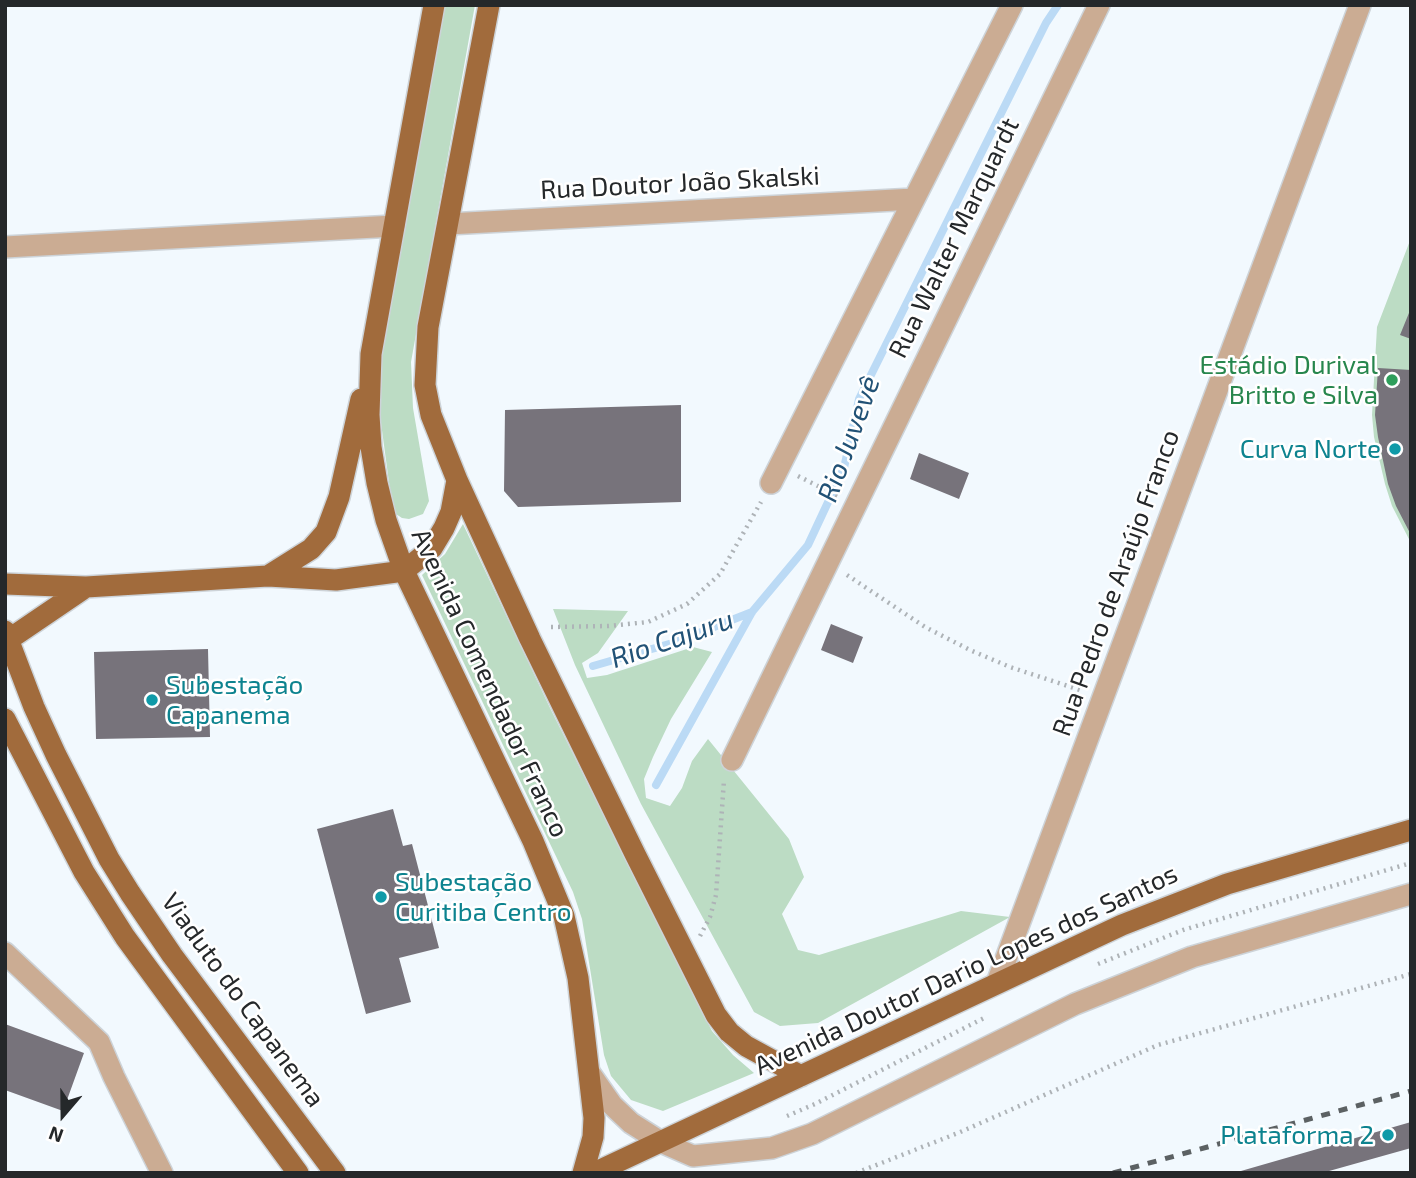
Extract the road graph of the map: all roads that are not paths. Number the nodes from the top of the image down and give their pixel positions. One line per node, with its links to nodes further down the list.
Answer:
1 (434, 5): 8 (main road, Avenida Comendador Franco)
2 (489, 5): 7 (main road)
3 (1012, 5): 6 (street, Rua Walter Marquardt)
4 (1099, 5): 19 (street, Rua Walter Marquardt)
5 (1360, 5): 23 (street, Rua Pedro de Araújo Franco)
6 (914, 199): 7 (street, Rua Doutor João Skalski); 12 (street, Rua Walter Marquardt)
7 (448, 224): 11 (main road)
8 (394, 226): 9 (street); 10 (main road, Avenida Comendador Franco)
9 (5, 247)
10 (371, 354): 13 (main road, Avenida Comendador Franco); 14 (main road)
11 (457, 480): 13 (main road); 25 (main road)
12 (771, 483)
13 (404, 571): 14 (main road); 24 (main road, Avenida Comendador Franco)
14 (268, 576): 16 (main road)
15 (5, 584): 16 (main road)
16 (86, 587): 17 (main road)
17 (7, 635): 29 (main road, Viaduto do Capanema)
18 (5, 719): 28 (main road)
19 (732, 760)
20 (1411, 830): 23 (main road, Avenida Doutor Dario Lopes dos Santos)
21 (1411, 894): 26 (street)
22 (5, 953): 27 (street)
23 (997, 983): 25 (main road, Avenida Doutor Dario Lopes dos Santos)
24 (590, 1075): 26 (street); 30 (main road, Avenida Comendador Franco)
25 (801, 1076): 26 (main road, Avenida Doutor Dario Lopes dos Santos)
26 (661, 1142): 31 (main road, Avenida Doutor Dario Lopes dos Santos)
27 (162, 1173)
28 (298, 1173)
29 (335, 1173)
30 (583, 1173)
31 (594, 1173)

